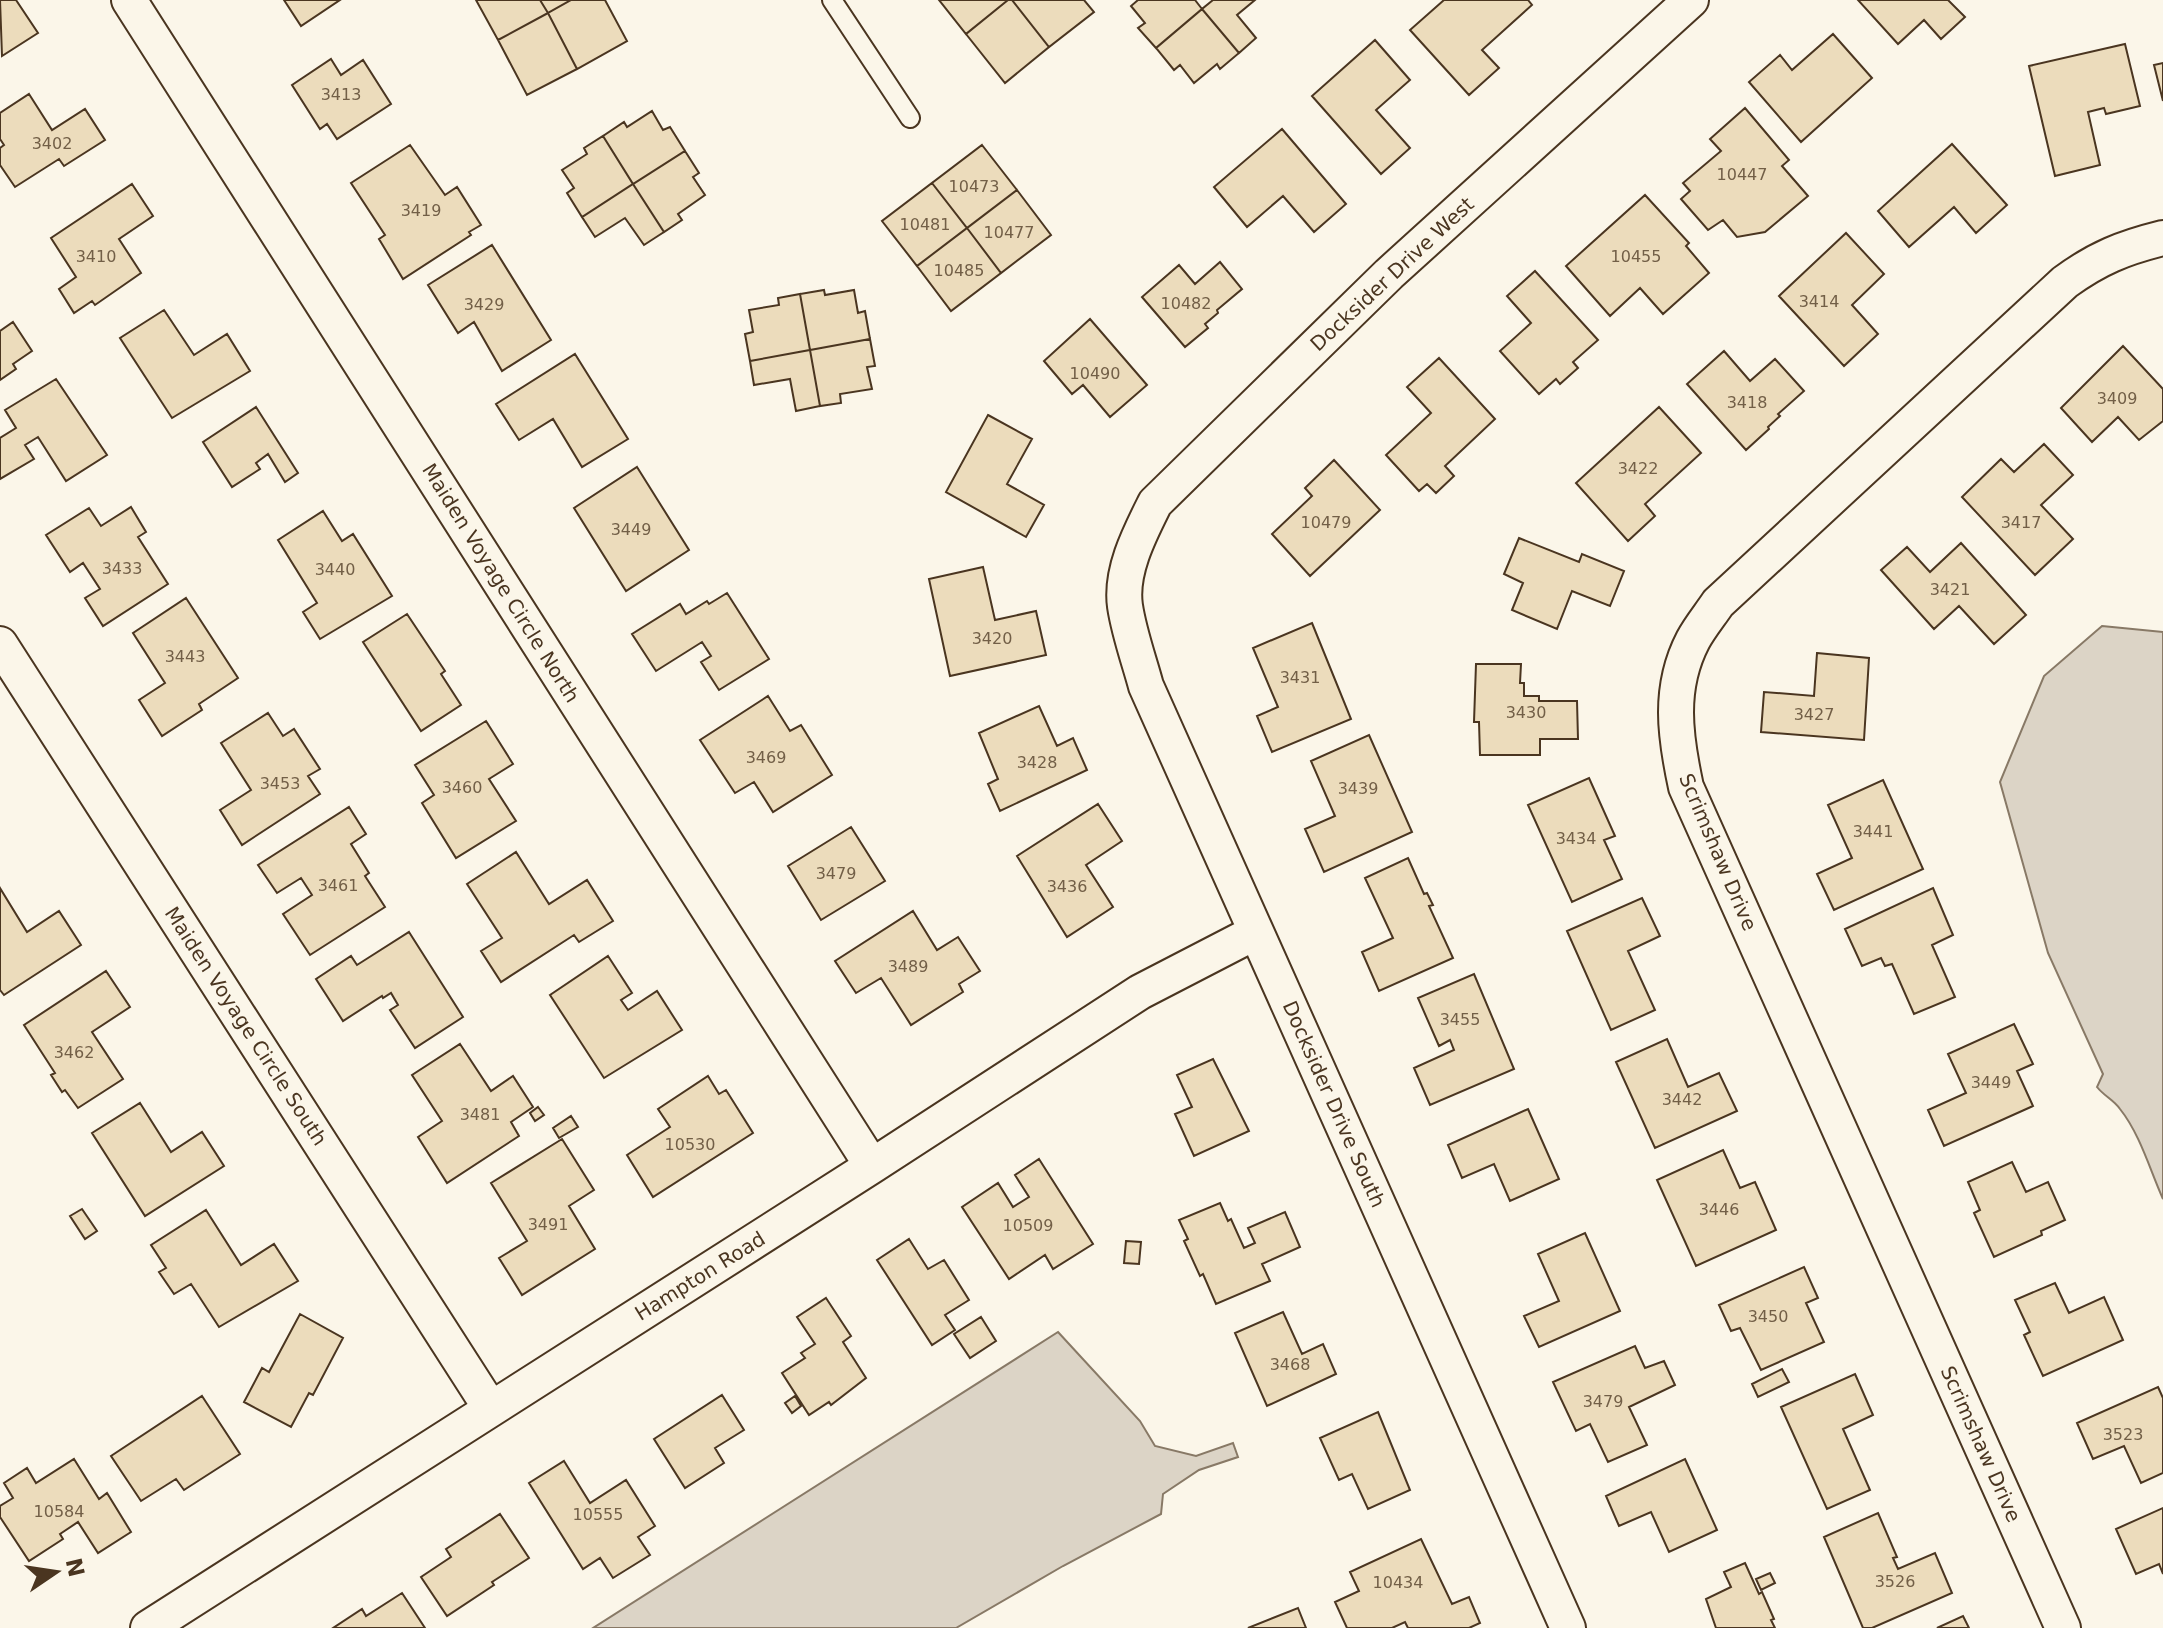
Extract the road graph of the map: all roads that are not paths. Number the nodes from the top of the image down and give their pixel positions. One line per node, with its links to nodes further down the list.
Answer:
1 (129, 0): 9 (street, Maiden Voyage Circle North)
2 (832, 0): 4 (lane)
3 (1691, 0): 6 (street, Docksider Drive West)
4 (910, 118)
5 (2163, 238): 13 (street, Scrimshaw Drive)
6 (1127, 574): 8 (street, Docksider Drive South)
7 (0, 644): 10 (street, Maiden Voyage Circle South)
8 (1256, 932): 9 (street, Hampton Road); 12 (street, Docksider Drive South)
9 (872, 1166): 10 (street, Hampton Road)
10 (491, 1409): 11 (street, Hampton Road)
11 (148, 1628)
12 (1568, 1628)
13 (2063, 1628)

